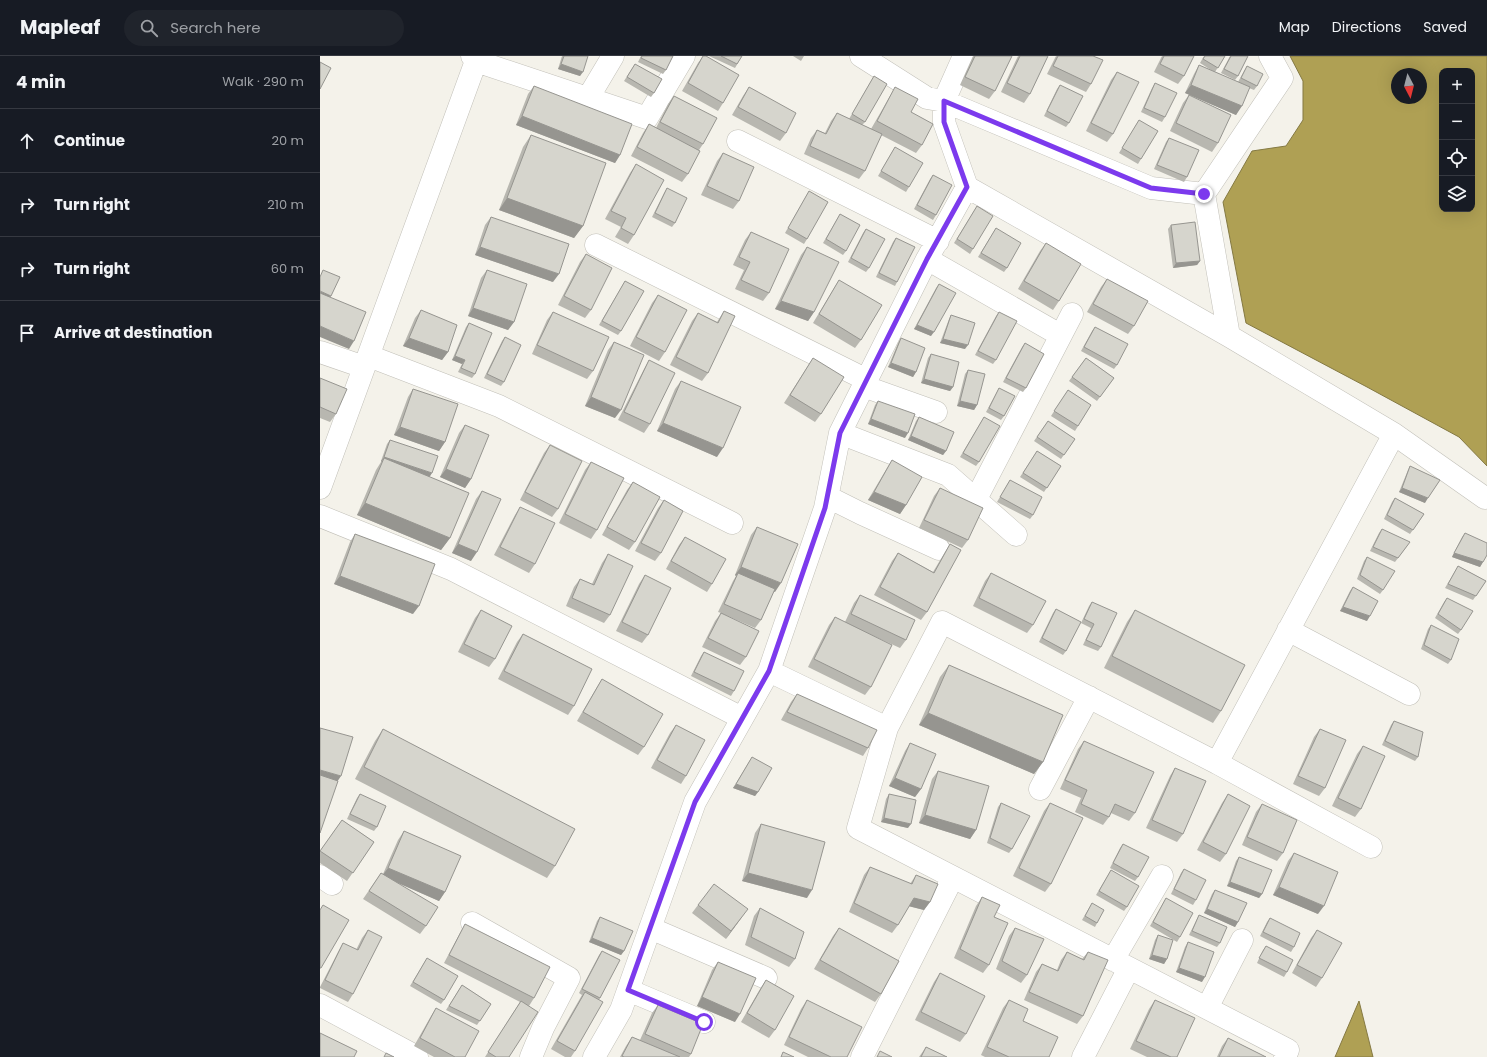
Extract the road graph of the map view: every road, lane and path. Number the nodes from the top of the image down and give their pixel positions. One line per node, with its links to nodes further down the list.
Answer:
1 (613, 56): 7 (street)
2 (684, 56): 7 (street)
3 (861, 56): 8 (street)
4 (964, 56): 8 (street)
5 (1270, 56): 11 (street)
6 (474, 58): 7 (street); 19 (street)
7 (588, 98)
8 (944, 101): 10 (street); 11 (street)
9 (738, 141): 12 (street)
10 (967, 187): 12 (street); 17 (street)
11 (1204, 194): 17 (street)
12 (938, 241): 14 (street)
13 (596, 245): 20 (street)
14 (927, 259): 16 (street); 20 (street)
15 (1072, 314): 16 (street)
16 (1060, 335): 27 (street)
17 (1229, 336): 23 (street)
18 (320, 352): 19 (street)
19 (366, 362): 24 (street); 29 (street)
20 (865, 383): 21 (street); 22 (street)
21 (936, 412)
22 (840, 433): 25 (street); 27 (street)
23 (1394, 434): 26 (street); 32 (street)
24 (320, 488)
25 (828, 497): 31 (street); 33 (street)
26 (1485, 498)
27 (976, 499): 30 (street)
28 (320, 516): 36 (street)
29 (732, 524)
30 (1016, 535)
31 (939, 549)
32 (1288, 630): 34 (street); 38 (street)
33 (769, 671): 36 (street); 37 (street)
34 (1409, 694)
35 (1088, 697): 37 (street); 38 (street); 39 (street)
36 (742, 718): 44 (street)
37 (887, 728): 42 (street)
38 (1217, 763): 40 (street)
39 (1040, 789)
40 (1371, 847)
41 (1162, 876): 46 (street)
42 (953, 877): 46 (street); 55 (street)
43 (472, 923): 53 (street)
44 (650, 928): 47 (street); 48 (street)
45 (1242, 940): 50 (street)
46 (1121, 964): 50 (street); 56 (street)
47 (766, 978)
48 (628, 990): 51 (street); 54 (street)
49 (320, 1005): 52 (street)
50 (1207, 1008): 57 (street)
51 (704, 1022)
52 (416, 1057)
53 (530, 1057)
54 (594, 1057)
55 (862, 1057)
56 (1083, 1057)
57 (1285, 1057)

